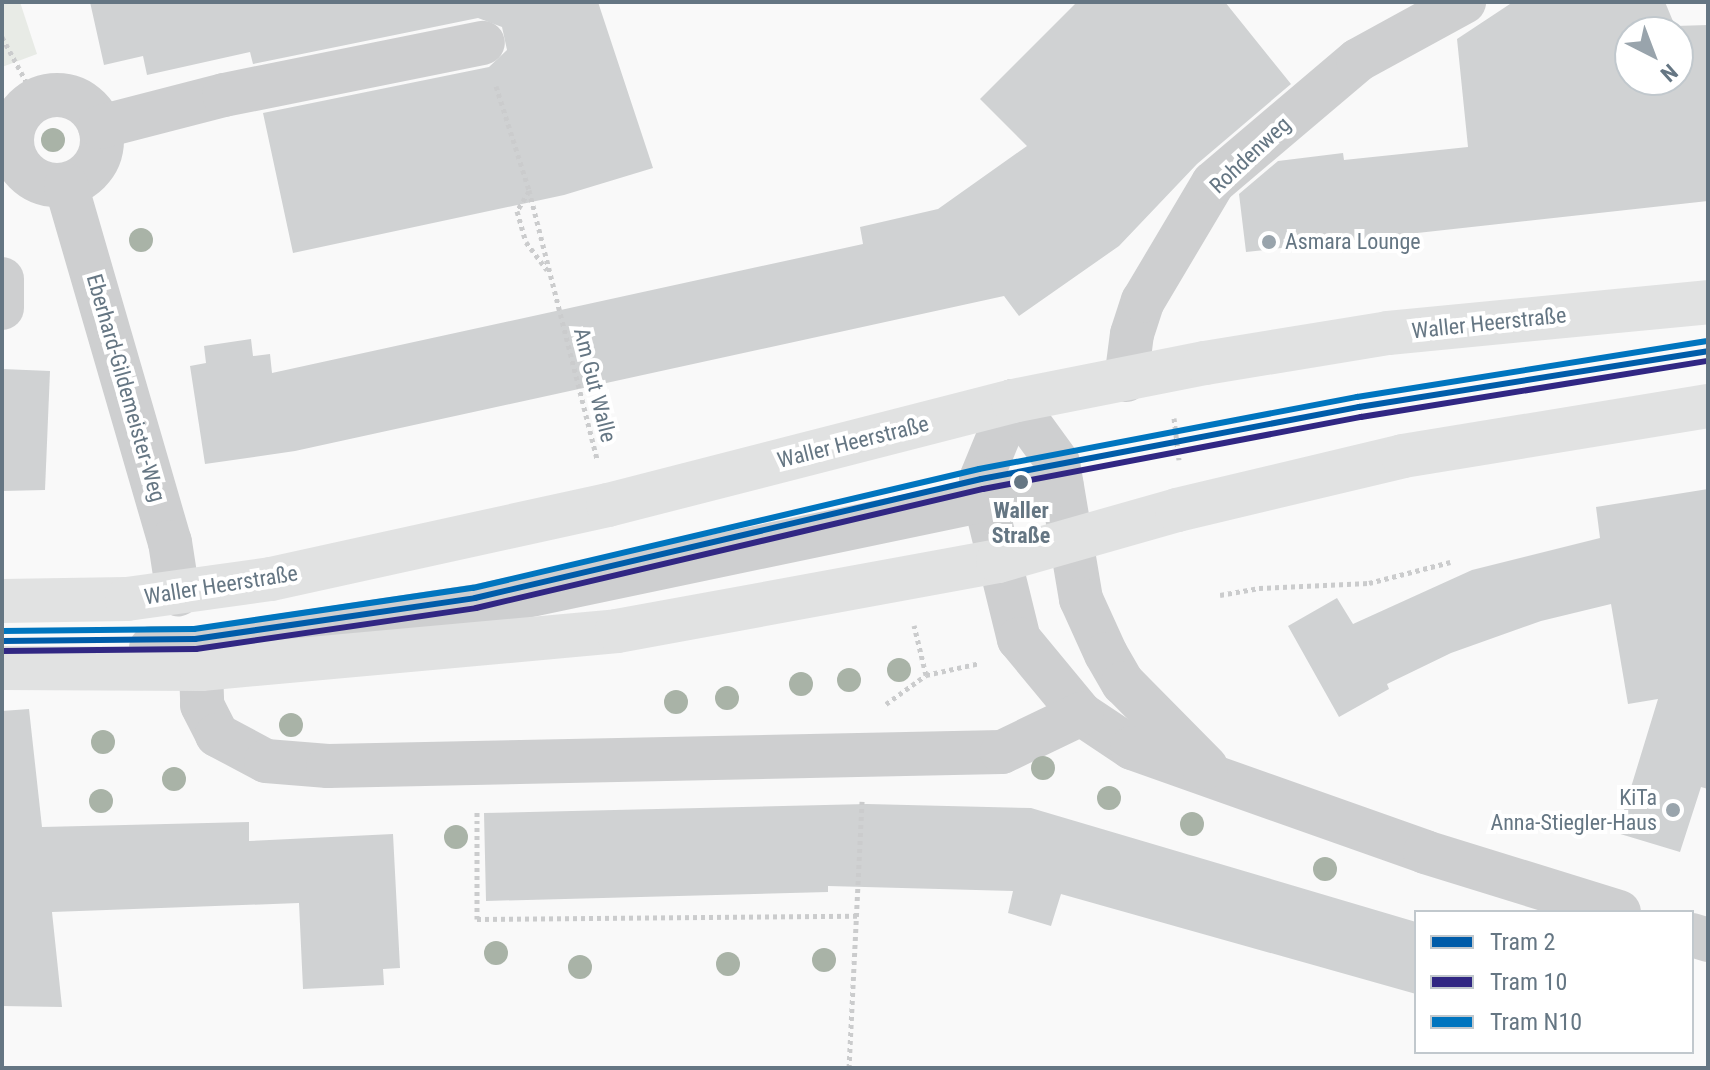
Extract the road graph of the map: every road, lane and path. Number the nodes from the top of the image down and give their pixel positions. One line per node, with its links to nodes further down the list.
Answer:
1 (1464, 2): 14 (street, Rohdenweg)
2 (2, 37): 4 (path)
3 (483, 43): 5 (street); 8 (path, Am Gut Walle)
4 (36, 100): 5 (street); 6 (street)
5 (100, 127): 7 (street)
6 (8, 158): 7 (street)
7 (66, 185): 24 (street, Eberhard-Gildemeister-Weg)
8 (529, 190): 9 (path, Am Gut Walle); 9 (path, Am Gut Walle)
9 (551, 274): 19 (path, Am Gut Walle)
10 (2, 279): 12 (street)
11 (1708, 302): 13 (main road, Waller Heerstraße)
12 (2, 308)
13 (1167, 371): 14 (main road, Waller Heerstraße); 20 (path)
14 (1126, 380): 15 (main road, Waller Heerstraße)
15 (1013, 401): 17 (street); 18 (street); 19 (main road, Waller Heerstraße)
16 (1708, 406): 20 (main road)
17 (1061, 484): 18 (street); 21 (street)
18 (985, 499): 22 (street); 27 (street)
19 (608, 505): 24 (main road, Waller Heerstraße)
20 (1191, 507): 21 (main road)
21 (1070, 541): 22 (main road); 33 (street)
22 (998, 561): 30 (main road); 31 (street)
23 (1450, 562): 25 (path)
24 (178, 594): 26 (main road, Waller Heerstraße)
25 (1220, 595)
26 (2, 601)
27 (235, 642): 28 (street); 30 (street)
28 (2, 651)
29 (2, 668): 30 (main road)
30 (183, 669): 32 (street)
31 (1081, 714): 32 (street); 33 (street)
32 (864, 757): 36 (path)
33 (1216, 776): 35 (street)
34 (477, 821): 36 (path)
35 (1613, 910)
36 (857, 916): 37 (path)
37 (849, 1068)

